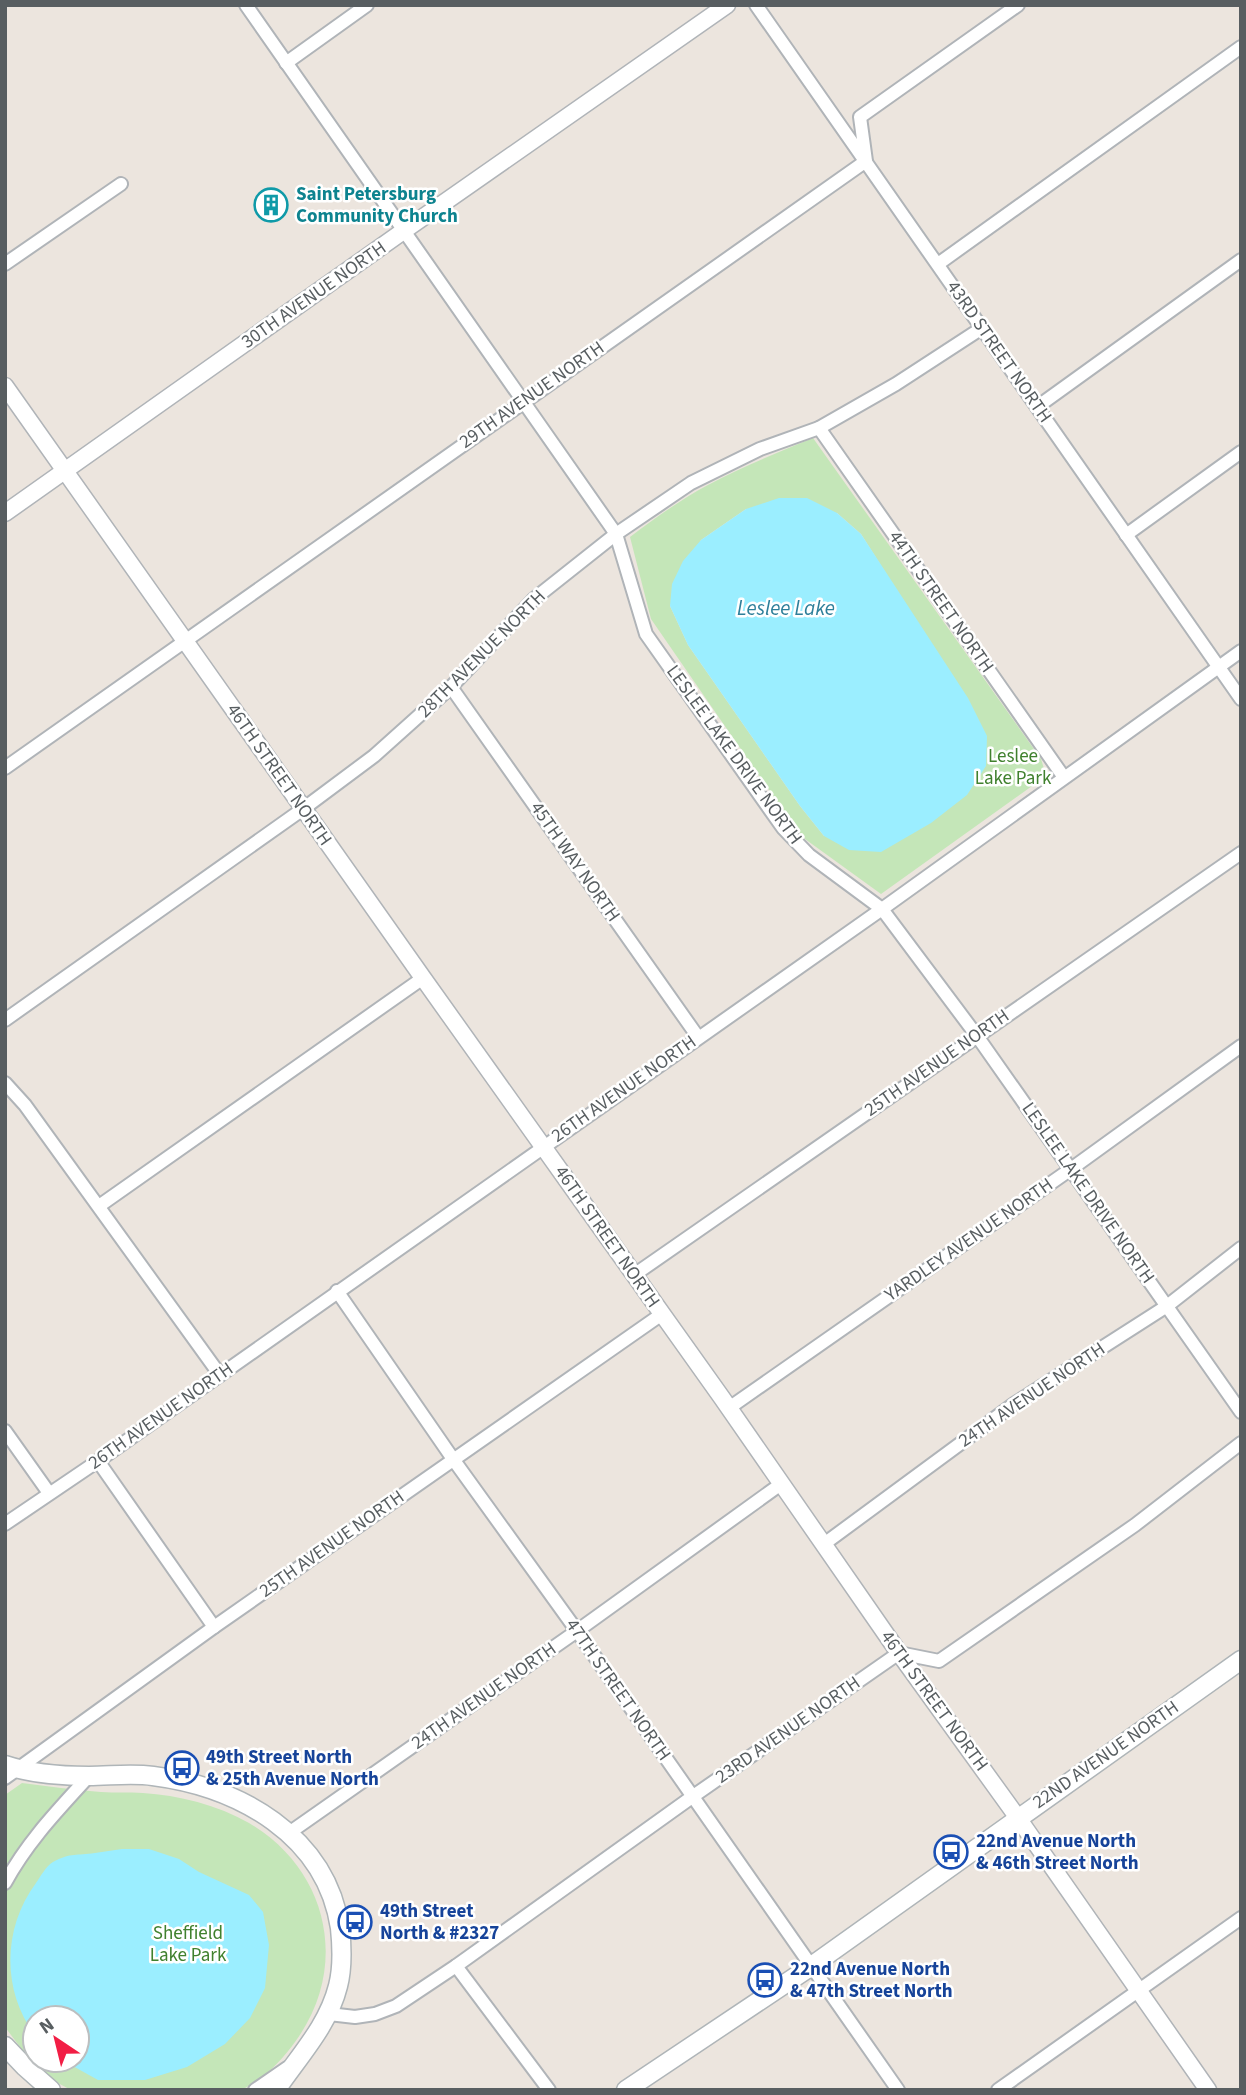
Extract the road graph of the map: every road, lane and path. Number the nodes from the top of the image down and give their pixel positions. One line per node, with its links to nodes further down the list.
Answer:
1 (246, 5): 7 (street, LESLEE LAKE DRIVE NORTH)
2 (367, 5): 7 (street)
3 (727, 5): 10 (street, 30TH AVENUE NORTH)
4 (756, 5): 8 (street, 43RD STREET NORTH)
5 (1018, 5): 8 (street)
6 (1241, 47): 13 (street)
7 (286, 63): 10 (street, LESLEE LAKE DRIVE NORTH)
8 (866, 161): 13 (street, 43RD STREET NORTH); 16 (street, 29TH AVENUE NORTH)
9 (121, 184): 12 (street)
10 (402, 232): 16 (street, LESLEE LAKE DRIVE NORTH); 20 (street, 30TH AVENUE NORTH)
11 (1241, 260): 17 (street)
12 (5, 264)
13 (938, 264): 14 (street, 43RD STREET NORTH)
14 (982, 328): 17 (street, 43RD STREET NORTH); 18 (street, 28TH AVENUE NORTH)
15 (5, 386): 20 (street, 46TH STREET NORTH)
16 (523, 402): 22 (street, LESLEE LAKE DRIVE NORTH); 24 (street, 29TH AVENUE NORTH)
17 (1037, 407): 23 (street, 43RD STREET NORTH)
18 (819, 428): 22 (street, 28TH AVENUE NORTH); 30 (street, 44TH STREET NORTH)
19 (1241, 452): 23 (street)
20 (65, 471): 21 (street, 30TH AVENUE NORTH); 24 (street, 46TH STREET NORTH)
21 (5, 513)
22 (616, 534): 27 (street, 28TH AVENUE NORTH); 33 (street, LESLEE LAKE DRIVE NORTH)
23 (1126, 535): 26 (street, 43RD STREET NORTH)
24 (184, 641): 29 (street, 29TH AVENUE NORTH); 31 (street, 46TH STREET NORTH)
25 (1241, 651): 26 (street, 26TH AVENUE NORTH)
26 (1218, 667): 28 (street, 43RD STREET NORTH); 30 (street, 26TH AVENUE NORTH)
27 (451, 687): 31 (street, 28TH AVENUE NORTH); 37 (street, 45TH WAY NORTH)
28 (1241, 699)
29 (5, 768)
30 (1063, 776): 33 (street, 26TH AVENUE NORTH)
31 (303, 809): 34 (street, 46TH STREET NORTH); 35 (street, 28TH AVENUE NORTH)
32 (1241, 853): 36 (street, 25TH AVENUE NORTH)
33 (882, 909): 36 (street, LESLEE LAKE DRIVE NORTH); 37 (street, 26TH AVENUE NORTH)
34 (422, 978): 40 (street, 46TH STREET NORTH); 42 (street)
35 (5, 1020)
36 (977, 1036): 41 (street, LESLEE LAKE DRIVE NORTH); 44 (street, 25TH AVENUE NORTH)
37 (698, 1037): 40 (street, 26TH AVENUE NORTH)
38 (1241, 1046): 41 (street, YARDLEY AVENUE NORTH)
39 (5, 1083): 42 (street)
40 (543, 1147): 44 (street, 46TH STREET NORTH); 45 (street, 26TH AVENUE NORTH)
41 (1071, 1169): 46 (street, LESLEE LAKE DRIVE NORTH); 49 (street, YARDLEY AVENUE NORTH)
42 (99, 1206): 48 (street)
43 (1241, 1248): 46 (street, 24TH AVENUE NORTH)
44 (634, 1275): 47 (street, 46TH STREET NORTH)
45 (337, 1291): 48 (street, 26TH AVENUE NORTH); 53 (street, 47TH STREET NORTH)
46 (1167, 1306): 50 (street, LESLEE LAKE DRIVE NORTH); 58 (street, 24TH AVENUE NORTH)
47 (662, 1314): 49 (street, 46TH STREET NORTH); 53 (street, 25TH AVENUE NORTH)
48 (219, 1375): 54 (street, 26TH AVENUE NORTH)
49 (729, 1408): 55 (street, 46TH STREET NORTH)
50 (1241, 1412)
51 (5, 1431): 56 (street)
52 (1241, 1443): 61 (street)
53 (453, 1459): 59 (street, 25TH AVENUE NORTH); 60 (street, 47TH STREET NORTH)
54 (98, 1461): 56 (street, 26TH AVENUE NORTH); 59 (street)
55 (781, 1485): 58 (street, 46TH STREET NORTH); 60 (street, 24TH AVENUE NORTH)
56 (49, 1493): 57 (street, 26TH AVENUE NORTH)
57 (5, 1524)
58 (824, 1544): 61 (street, 46TH STREET NORTH)
59 (215, 1628): 63 (street, 25TH AVENUE NORTH)
60 (577, 1631): 65 (street, 47TH STREET NORTH); 67 (street, 24TH AVENUE NORTH)
61 (899, 1653): 65 (street, 23RD AVENUE NORTH); 66 (street, 46TH STREET NORTH)
62 (1241, 1660): 66 (main road, 22ND AVENUE NORTH)
63 (10, 1771): 64 (main road)
64 (89, 1776): 67 (main road); 68 (street)
65 (692, 1797): 70 (street, 23RD AVENUE NORTH); 71 (street, 47TH STREET NORTH)
66 (1018, 1818): 71 (main road, 22ND AVENUE NORTH); 72 (street, 46TH STREET NORTH)
67 (289, 1833): 73 (main road)
68 (5, 1883)
69 (1241, 1918): 72 (street)
70 (456, 1966): 73 (street, 23RD AVENUE NORTH); 79 (street)
71 (810, 1967): 80 (main road, 22ND AVENUE NORTH); 81 (street, 47TH STREET NORTH)
72 (1139, 1990): 82 (street); 83 (street, 46TH STREET NORTH)
73 (329, 2014): 75 (main road)
74 (5, 2046): 76 (main road)
75 (294, 2063): 77 (street); 78 (main road)
76 (51, 2090)
77 (255, 2090)
78 (276, 2090)
79 (549, 2090)
80 (626, 2090)
81 (898, 2090)
82 (998, 2090)
83 (1208, 2090)

